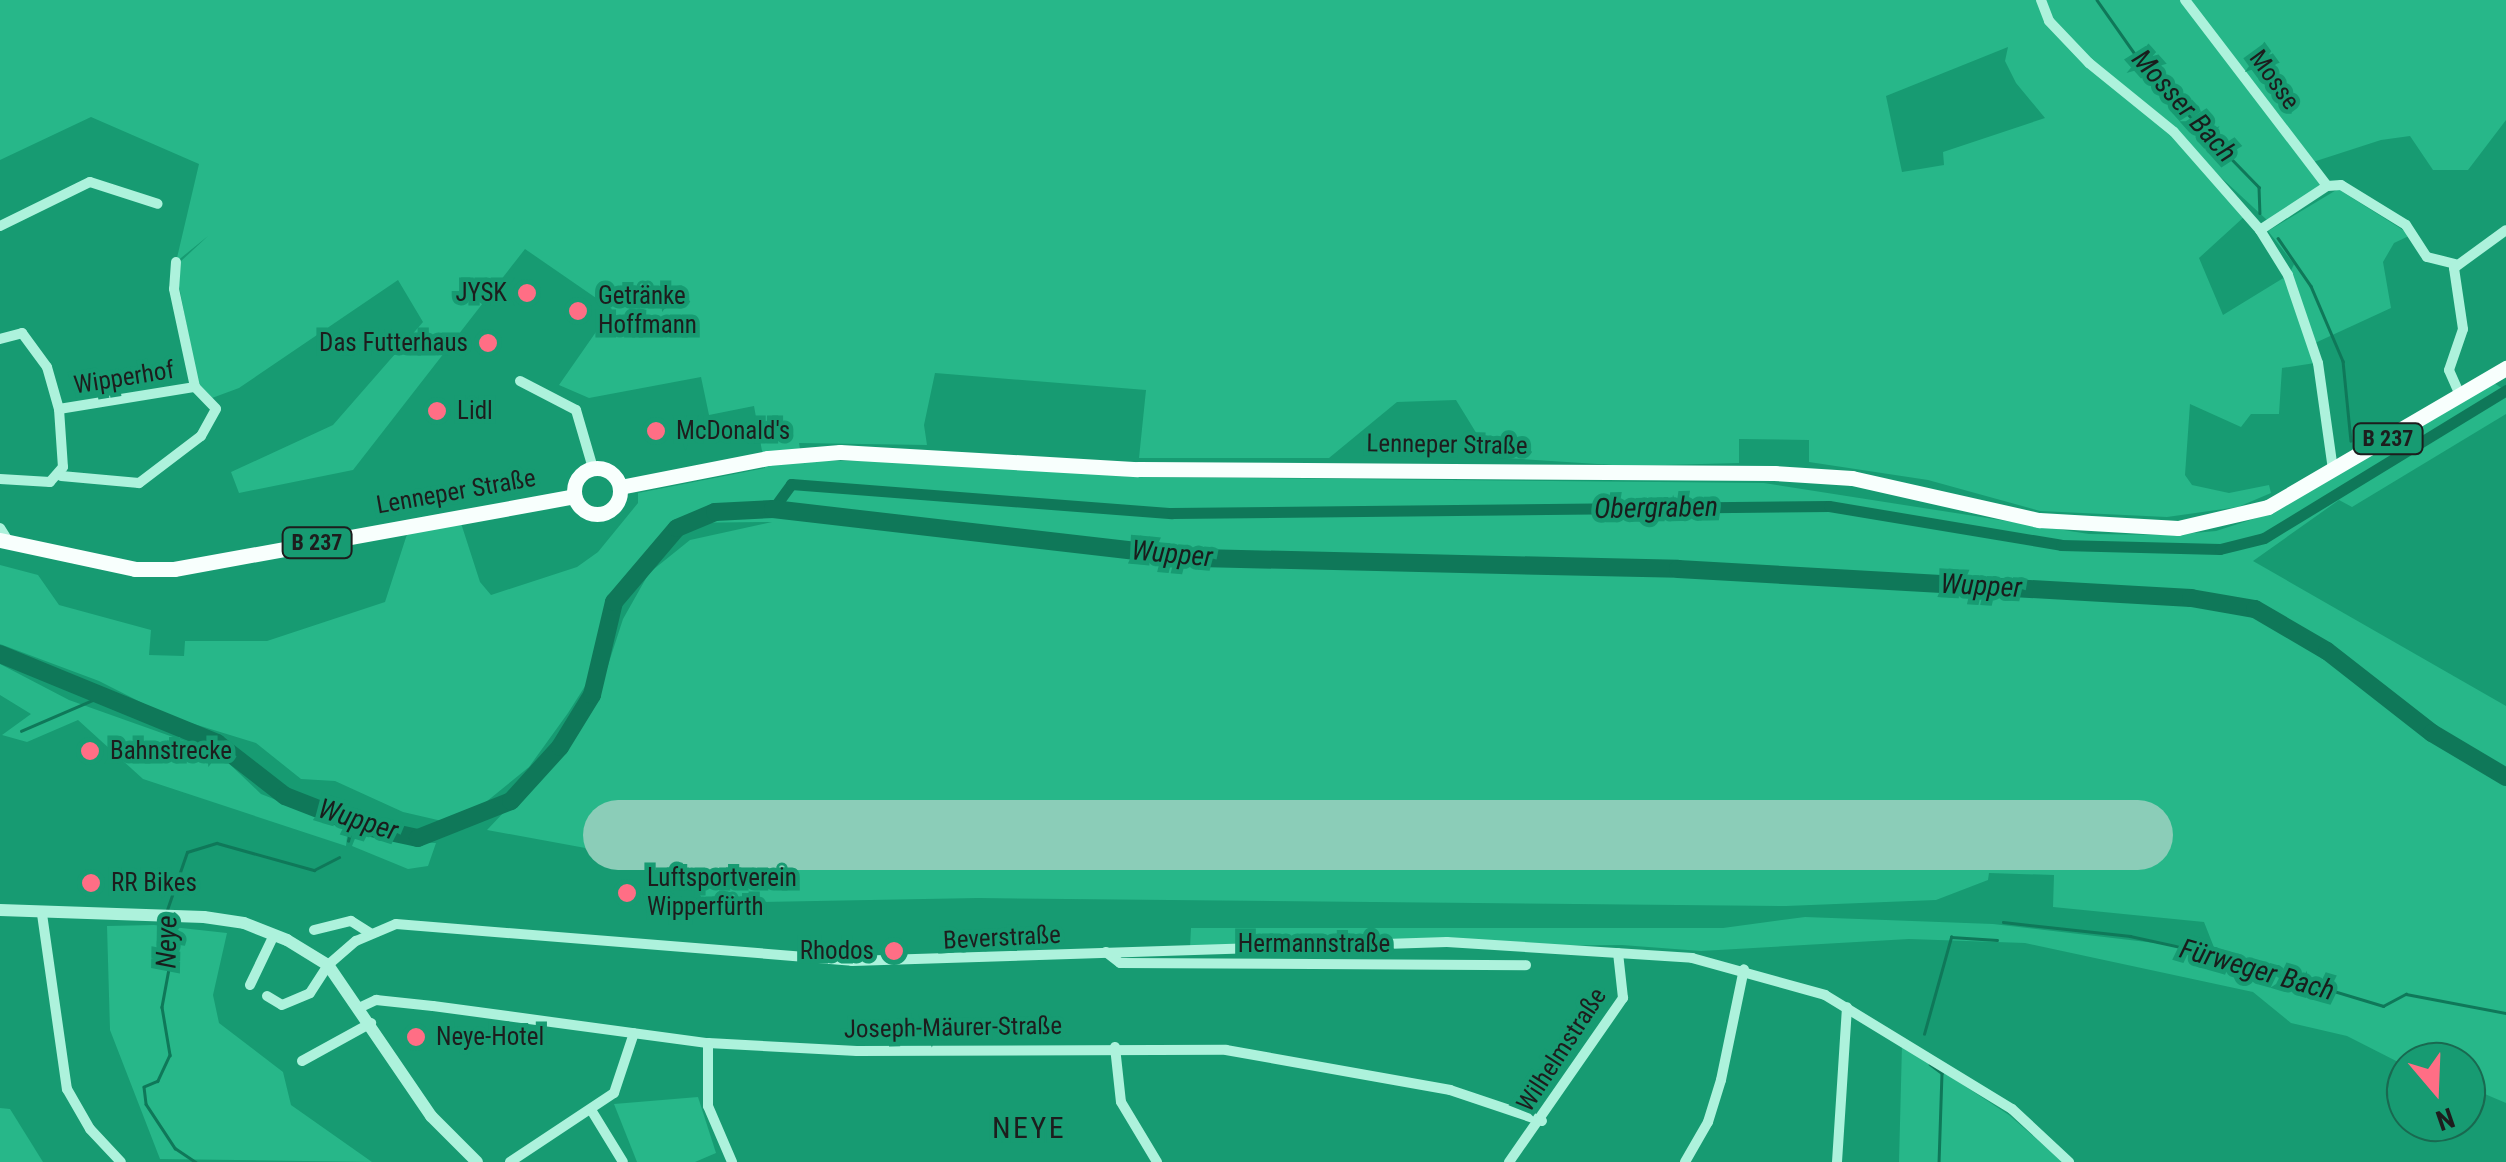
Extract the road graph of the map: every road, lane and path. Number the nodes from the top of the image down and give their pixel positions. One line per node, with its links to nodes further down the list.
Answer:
1 (2041, 0): 6 (street)
2 (2185, 0): 3 (street, Mosse)
3 (2327, 186): 6 (street); 9 (street)
4 (158, 204): 5 (street)
5 (0, 226)
6 (2260, 230): 17 (street)
7 (2506, 230): 9 (street)
8 (176, 262): 13 (street, Wipperhof)
9 (2455, 264): 14 (street)
10 (0, 339): 15 (street)
11 (2506, 368): 14 (main road, B 237)
12 (520, 381): 16 (street)
13 (195, 387): 15 (street, Wipperhof); 18 (street, Wipperhof)
14 (2460, 395): 17 (main road, B 237)
15 (59, 409): 18 (street)
16 (593, 468): 20 (main road); 21 (main road)
17 (2333, 471): 20 (main road, Lenneper Straße / B 237)
18 (61, 476): 19 (street)
19 (0, 479)
20 (620, 487): 21 (main road)
21 (574, 496): 22 (main road, Lenneper Straße / B 237)
22 (3, 536)
23 (0, 910): 24 (street)
24 (42, 914): 27 (street); 45 (street)
25 (314, 930): 26 (street, Beverstraße)
26 (370, 932): 28 (street, Beverstraße); 30 (street)
27 (274, 935): 30 (street); 33 (street)
28 (1106, 952): 29 (street, Beverstraße); 31 (street, Hermannstraße)
29 (1618, 952): 32 (street, Beverstraße); 43 (street, Wilhelmstraße)
30 (328, 965): 34 (street); 35 (street)
31 (1526, 965)
32 (1744, 968): 36 (street, Beverstraße); 52 (street)
33 (250, 985)
34 (267, 996)
35 (362, 1007): 37 (street); 38 (street, Joseph-Mäurer-Straße)
36 (1846, 1007): 53 (street); 54 (street, Beverstraße)
37 (371, 1023): 41 (street); 46 (street)
38 (634, 1033): 39 (street, Joseph-Mäurer-Straße); 42 (street)
39 (708, 1043): 40 (street, Joseph-Mäurer-Straße); 44 (street)
40 (1115, 1047): 43 (street, Joseph-Mäurer-Straße); 50 (street)
41 (302, 1062)
42 (593, 1113): 47 (street); 48 (street)
43 (1542, 1122): 51 (street, Wilhelmstraße)
44 (731, 1160): 49 (street)
45 (121, 1162)
46 (477, 1162)
47 (510, 1162)
48 (622, 1162)
49 (716, 1162)
50 (1157, 1162)
51 (1508, 1162)
52 (1686, 1162)
53 (1836, 1162)
54 (2069, 1162)

